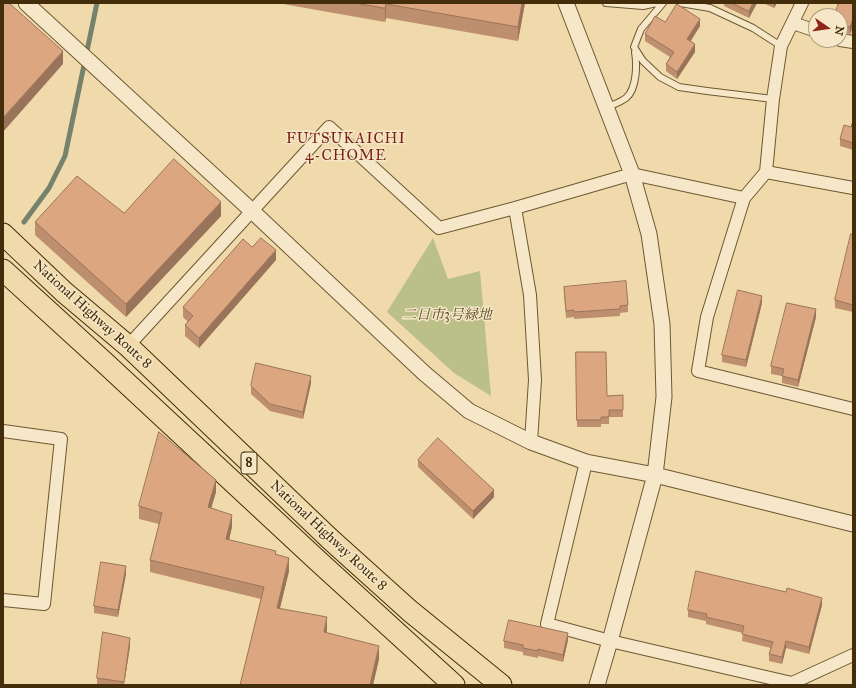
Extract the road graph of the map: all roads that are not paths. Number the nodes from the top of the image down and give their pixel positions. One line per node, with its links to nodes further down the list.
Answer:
1 (26, 3): 19 (street)
2 (566, 3): 13 (street)
3 (606, 3): 4 (lane)
4 (657, 3)
5 (663, 3): 11 (lane)
6 (680, 3): 10 (lane)
7 (802, 3): 8 (street)
8 (793, 23): 9 (street); 10 (street)
9 (808, 28)
10 (781, 46): 12 (street)
11 (635, 48): 12 (lane); 13 (lane)
12 (773, 99): 14 (street)
13 (606, 108): 15 (street)
14 (766, 172): 16 (street); 17 (street)
15 (632, 174): 17 (street); 18 (street); 27 (street)
16 (853, 188)
17 (744, 198): 23 (street)
18 (515, 208): 19 (street); 25 (street)
19 (252, 211): 22 (street); 25 (street)
20 (3, 234): 22 (highway, National Highway Route 8 / 8)
21 (3, 270): 32 (highway, National Highway Route 8 / 8)
22 (128, 346): 33 (highway, National Highway Route 8 / 8)
23 (853, 409)
24 (3, 431): 29 (street)
25 (531, 442): 26 (street)
26 (586, 462): 27 (street); 30 (street)
27 (655, 475): 28 (street); 30 (street)
28 (853, 524)
29 (3, 600)
30 (610, 641): 31 (street); 34 (street)
31 (853, 655)
32 (454, 685)
33 (502, 685)
34 (597, 685)

